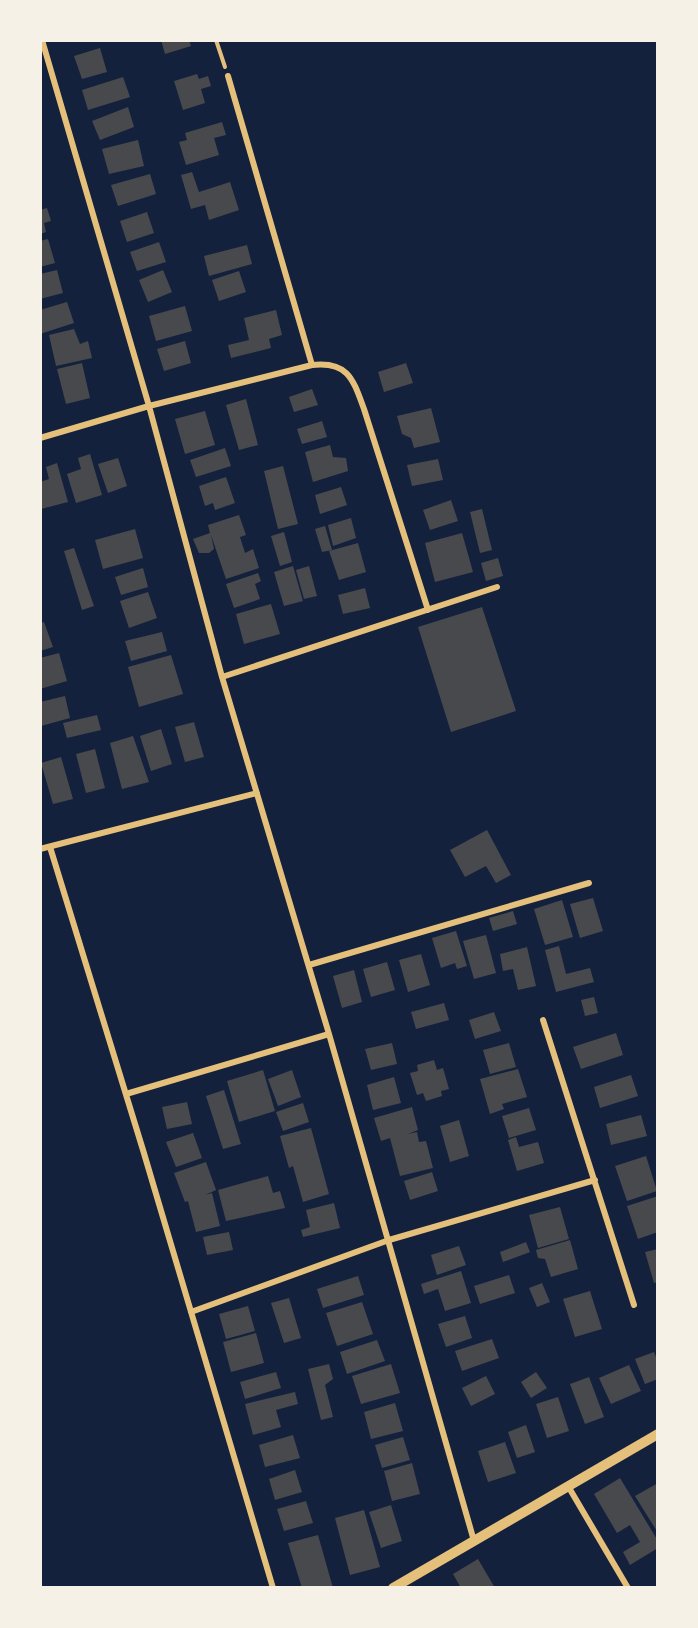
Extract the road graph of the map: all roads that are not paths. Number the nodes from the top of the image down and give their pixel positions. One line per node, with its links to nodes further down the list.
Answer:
1 (42, 40): 4 (street)
2 (228, 76): 3 (street)
3 (312, 366): 4 (street); 7 (street)
4 (148, 406): 5 (street); 8 (street)
5 (40, 438)
6 (498, 587): 7 (street)
7 (428, 610): 8 (street)
8 (222, 677): 9 (street)
9 (257, 793): 11 (street); 13 (street)
10 (41, 847): 11 (street)
11 (50, 847): 16 (street)
12 (589, 883): 13 (street)
13 (309, 965): 15 (street)
14 (543, 1020): 17 (street)
15 (329, 1034): 16 (street); 18 (street)
16 (126, 1094): 20 (street)
17 (595, 1180): 18 (street); 19 (street)
18 (389, 1240): 20 (street); 23 (street)
19 (634, 1305)
20 (191, 1312): 24 (street)
21 (657, 1434): 22 (street)
22 (568, 1486): 23 (street); 26 (street)
23 (474, 1541): 25 (street)
24 (273, 1587)
25 (393, 1587)
26 (628, 1587)

